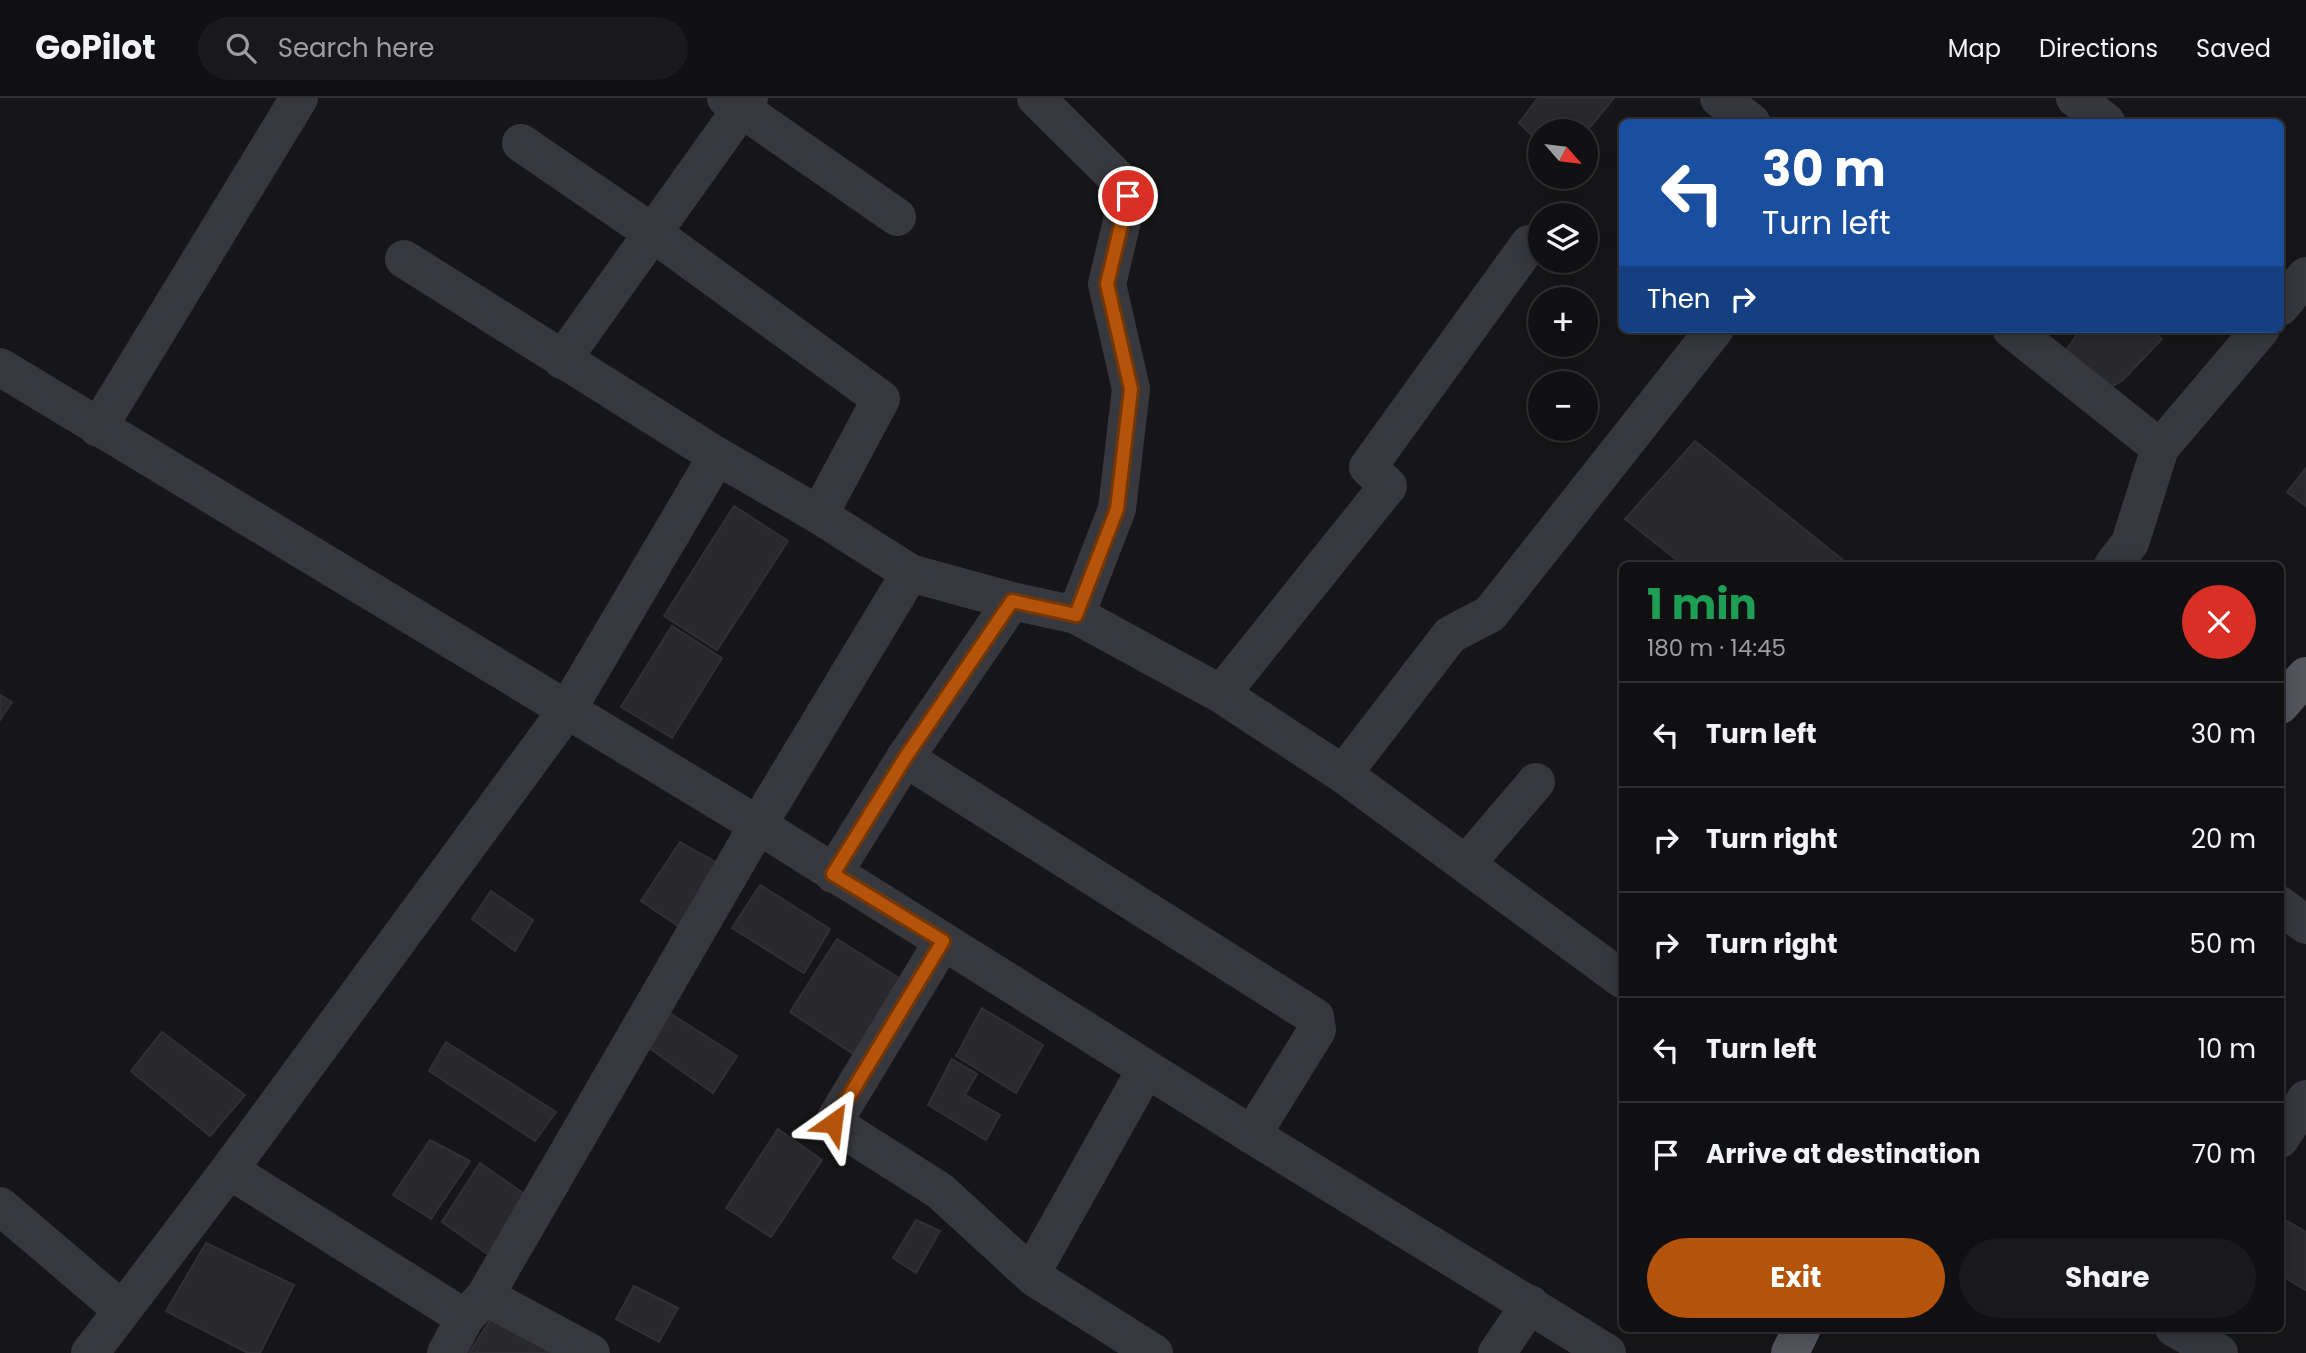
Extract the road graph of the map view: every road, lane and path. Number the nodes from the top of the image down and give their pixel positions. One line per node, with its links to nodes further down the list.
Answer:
1 (299, 98): 18 (street)
2 (1720, 98): 6 (street)
3 (2075, 98): 7 (street)
4 (1039, 99): 25 (street)
5 (739, 102): 9 (street); 10 (street)
6 (1747, 119)
7 (2102, 119)
8 (521, 143): 10 (street)
9 (897, 217)
10 (654, 234): 16 (street); 21 (street)
11 (1528, 245): 27 (street)
12 (404, 259): 16 (street)
13 (1712, 333): 31 (street)
14 (2016, 333): 19 (street)
15 (2258, 333): 19 (street)
16 (562, 360): 20 (street)
17 (0, 367): 18 (street)
18 (98, 428): 29 (street)
19 (2160, 448): 22 (street)
20 (717, 456): 21 (street); 29 (street)
21 (819, 515): 23 (street)
22 (2115, 562)
23 (910, 573): 24 (street); 33 (street)
24 (1012, 601): 25 (street); 30 (street)
25 (1076, 615): 27 (street)
26 (2306, 676): 28 (main road)
27 (1221, 694): 31 (street)
28 (2284, 701)
29 (567, 710): 33 (street); 42 (street)
30 (905, 758): 35 (street); 41 (street)
31 (1343, 774): 34 (street)
32 (1536, 782): 34 (street)
33 (758, 825): 35 (street); 46 (street)
34 (1466, 864): 37 (street)
35 (833, 874): 36 (street)
36 (943, 941): 38 (street); 44 (street)
37 (1619, 977)
38 (1146, 1069): 41 (street); 44 (street)
39 (2306, 1099): 40 (street)
40 (2284, 1133)
41 (1252, 1135): 45 (street)
42 (229, 1170): 46 (street); 47 (street)
43 (0, 1206): 47 (street)
44 (1031, 1274): 53 (street)
45 (1530, 1304): 54 (street); 55 (street)
46 (475, 1307): 51 (street); 52 (street)
47 (122, 1310): 50 (street)
48 (1800, 1332): 56 (main road)
49 (2181, 1332): 57 (street)
50 (90, 1353)
51 (446, 1353)
52 (591, 1353)
53 (1154, 1353)
54 (1497, 1353)
55 (1607, 1353)
56 (1790, 1353)
57 (2219, 1353)

